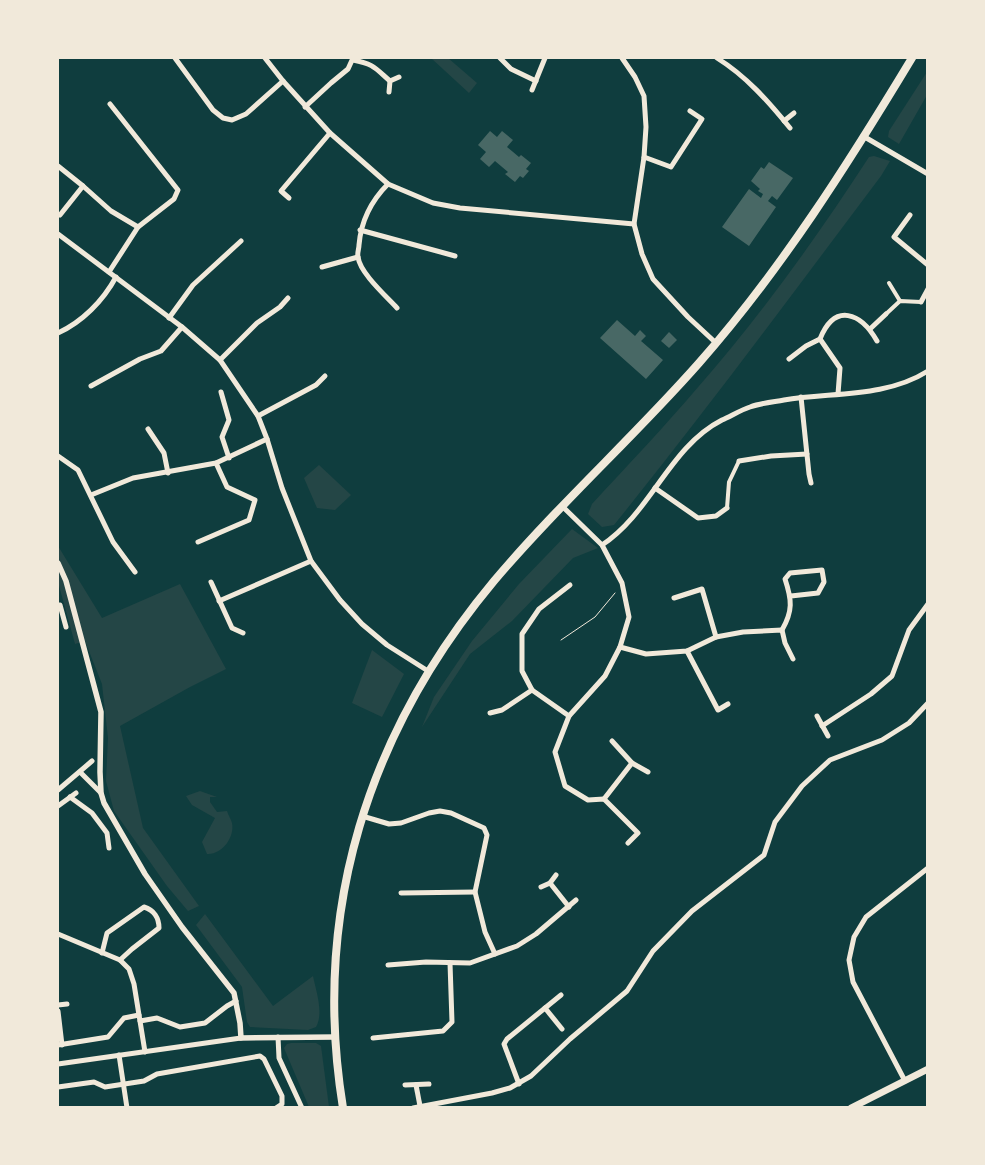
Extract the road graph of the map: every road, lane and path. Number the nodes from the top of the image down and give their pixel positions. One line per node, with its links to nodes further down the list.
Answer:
1 (175, 58): 10 (street)
2 (265, 58): 10 (street)
3 (500, 58): 12 (street)
4 (545, 58): 12 (street)
5 (622, 58): 23 (street)
6 (717, 58): 19 (street)
7 (912, 58): 22 (main road)
8 (353, 59): 11 (street); 16 (street)
9 (400, 77): 11 (street)
10 (283, 81): 16 (street)
11 (390, 81): 14 (street)
12 (536, 81): 13 (street)
13 (532, 90)
14 (389, 92)
15 (110, 104): 32 (street)
16 (305, 107): 21 (street)
17 (690, 110): 23 (street)
18 (794, 113): 19 (street)
19 (784, 121): 20 (street)
20 (790, 128)
21 (330, 134): 26 (street); 28 (street)
22 (863, 136): 25 (street); 55 (main road)
23 (644, 157): 31 (street)
24 (58, 166): 27 (street)
25 (928, 174)
26 (388, 184): 31 (street); 33 (street)
27 (83, 186): 29 (street); 32 (street)
28 (289, 198)
29 (60, 215)
30 (910, 215): 38 (street)
31 (634, 224): 55 (street)
32 (138, 227): 40 (street)
33 (360, 230): 36 (street); 37 (street)
34 (58, 234): 40 (street)
35 (241, 240): 49 (street)
36 (456, 256)
37 (358, 258): 39 (street); 47 (street)
38 (928, 265)
39 (322, 267)
40 (109, 272): 41 (street)
41 (116, 277): 49 (street); 52 (street)
42 (889, 283): 45 (street)
43 (928, 289): 46 (street)
44 (288, 298): 56 (street)
45 (900, 301): 46 (street); 48 (street)
46 (921, 302)
47 (397, 308)
48 (886, 314): 51 (street)
49 (169, 318): 50 (street)
50 (182, 327): 56 (street); 60 (street)
51 (870, 329): 53 (street); 54 (street)
52 (58, 334)
53 (820, 339): 57 (street); 62 (street)
54 (877, 342)
55 (716, 343): 76 (main road)
56 (220, 360): 64 (street)
57 (789, 360)
58 (928, 370): 62 (street)
59 (325, 376): 64 (street)
60 (91, 386)
61 (221, 392): 69 (street)
62 (838, 394): 63 (street)
63 (802, 397): 67 (street); 74 (street)
64 (258, 416): 66 (street)
65 (148, 429): 72 (street)
66 (267, 438): 69 (street); 80 (street)
67 (807, 454): 70 (street); 73 (street)
68 (58, 456): 75 (street)
69 (229, 458): 71 (street)
70 (739, 461): 77 (street)
71 (216, 463): 72 (street); 78 (street)
72 (168, 473): 75 (street)
73 (811, 483)
74 (655, 488): 77 (street); 79 (street)
75 (91, 495): 82 (street)
76 (562, 507): 79 (street); 100 (main road)
77 (727, 508)
78 (198, 542)
79 (602, 545): 97 (street)
80 (311, 560): 88 (street); 100 (street)
81 (58, 563): 116 (street)
82 (135, 572)
83 (211, 582): 88 (street)
84 (570, 585): 101 (street)
85 (615, 592): 96 (path)
86 (791, 596): 86 (street); 93 (street)
87 (674, 598): 95 (street)
88 (219, 601): 94 (street)
89 (928, 604): 107 (street)
90 (60, 605): 91 (street)
91 (60, 616): 92 (street)
92 (66, 627)
93 (782, 630): 95 (street); 99 (street)
94 (243, 633)
95 (716, 637): 98 (street)
96 (561, 640)
97 (620, 648): 98 (street); 105 (street)
98 (686, 651): 103 (street)
99 (793, 659)
100 (428, 672): 120 (main road)
101 (532, 690): 104 (street); 105 (street)
102 (928, 703): 157 (street)
103 (728, 704)
104 (490, 713)
105 (569, 716): 118 (street)
106 (817, 716): 107 (street)
107 (822, 726): 108 (street)
108 (828, 736)
109 (612, 741): 111 (street)
110 (92, 761): 112 (street)
111 (632, 763): 113 (street); 118 (street)
112 (80, 772): 114 (street); 116 (street)
113 (648, 772)
114 (58, 790)
115 (76, 792): 117 (street)
116 (101, 793): 138 (street)
117 (70, 797): 119 (street); 122 (street)
118 (604, 799): 121 (street)
119 (58, 806)
120 (362, 816): 127 (street); 146 (main road)
121 (628, 843)
122 (109, 848)
123 (928, 868): 154 (street)
124 (556, 875): 125 (street)
125 (550, 883): 126 (street); 130 (street)
126 (541, 887)
127 (475, 892): 128 (street); 133 (street)
128 (401, 893)
129 (576, 900): 130 (street)
130 (569, 907): 133 (street)
131 (58, 934): 132 (street)
132 (102, 953): 134 (street); 134 (street)
133 (495, 954): 135 (street)
134 (120, 960): 143 (street)
135 (450, 963): 136 (street); 148 (street)
136 (388, 964)
137 (561, 995): 141 (street)
138 (236, 1001): 143 (street); 147 (street)
139 (67, 1004): 140 (street)
140 (58, 1005)
141 (545, 1008): 144 (street); 157 (street)
142 (58, 1011): 149 (street)
143 (139, 1018): 149 (street); 150 (street)
144 (562, 1029)
145 (278, 1037): 146 (street); 147 (street); 164 (street)
146 (335, 1037): 165 (main road)
147 (241, 1038): 150 (street)
148 (373, 1038)
149 (60, 1045)
150 (145, 1052): 151 (street)
151 (119, 1055): 152 (street); 155 (street)
152 (58, 1064)
153 (928, 1069): 154 (main road)
154 (905, 1081): 167 (main road)
155 (122, 1084): 160 (street); 162 (street); 163 (street)
156 (429, 1084): 159 (street)
157 (519, 1084): 161 (street)
158 (405, 1085): 159 (street)
159 (416, 1085): 161 (street)
160 (58, 1087)
161 (420, 1106): 166 (street)
162 (127, 1108)
163 (276, 1108)
164 (302, 1108)
165 (343, 1108)
166 (413, 1108)
167 (851, 1108)

